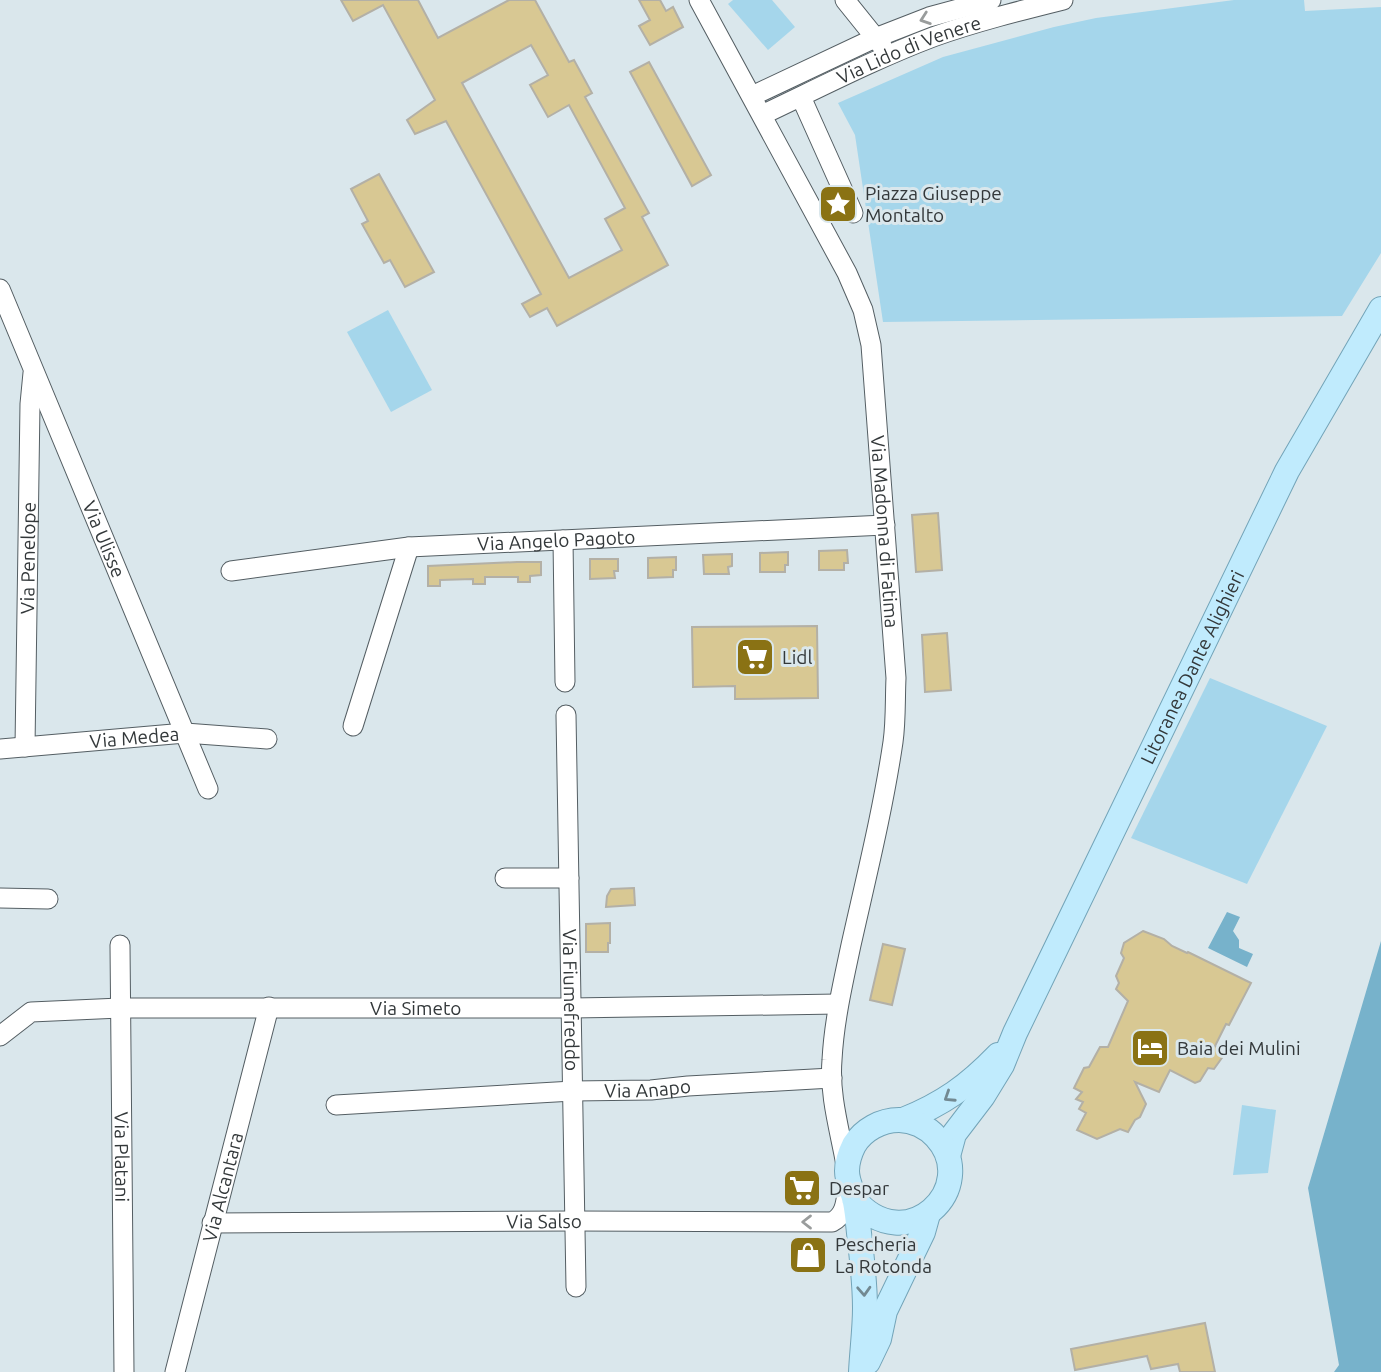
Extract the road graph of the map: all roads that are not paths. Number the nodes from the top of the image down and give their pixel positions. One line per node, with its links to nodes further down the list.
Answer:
1 (699, 0): 7 (street, Via Madonna di Fatima)
2 (845, 0): 5 (street)
3 (991, 0): 5 (street, Via Lido di Venere, one-way to 5)
4 (1063, 0): 6 (street, Via Lido di Venere)
5 (875, 38): 6 (street); 7 (street, Via Lido di Venere)
6 (889, 55): 8 (street, Via Lido di Venere)
7 (752, 96): 9 (street, Via Madonna di Fatima)
8 (801, 97): 9 (street, Via Lido di Venere); 10 (street)
9 (762, 115): 14 (street, Via Madonna di Fatima)
10 (853, 213)
11 (0, 289): 13 (street, Via Ulisse)
12 (1381, 309): 35 (main road, Litoranea Dante Alighieri)
13 (33, 368): 21 (street, Via Ulisse); 23 (street, Via Penelope)
14 (885, 525): 15 (street, Via Angelo Pagoto); 31 (street, Via Madonna di Fatima)
15 (563, 540): 16 (street, Via Angelo Pagoto); 18 (street)
16 (410, 547): 17 (street, Via Angelo Pagoto); 20 (street)
17 (232, 571)
18 (565, 682)
19 (566, 715): 27 (street, Via Fiumefreddo)
20 (353, 726)
21 (185, 733): 22 (street, Via Medea); 23 (street, Via Medea); 25 (street, Via Ulisse)
22 (267, 739)
23 (25, 747): 24 (street, Via Medea)
24 (0, 749)
25 (208, 789)
26 (505, 878): 27 (street)
27 (569, 878): 34 (street, Via Fiumefreddo)
28 (0, 898): 29 (street)
29 (48, 898)
30 (120, 945): 33 (street, Via Platani)
31 (838, 1004): 34 (street, Via Simeto); 37 (street, Via Madonna di Fatima)
32 (269, 1007): 33 (street, Via Simeto); 34 (street, Via Simeto); 47 (street, Via Alcantara)
33 (121, 1008): 36 (street, Via Simeto); 49 (street, Via Platani)
34 (571, 1008): 38 (street, Via Fiumefreddo)
35 (1015, 1033): 41 (main road, one-way to 41); 43 (main road)
36 (0, 1036)
37 (832, 1078): 38 (street, Via Anapo); 39 (street, Via Madonna di Fatima)
38 (573, 1091): 40 (street, Via Anapo); 46 (street, Via Fiumefreddo)
39 (834, 1098): 42 (street); 44 (street, Via Madonna di Fatima)
40 (336, 1105)
41 (903, 1120): 42 (main road); 43 (main road)
42 (874, 1126): 44 (main road)
43 (948, 1156): 45 (main road)
44 (850, 1184): 45 (main road); 46 (street, Via Salso, one-way to 46); 51 (main road, one-way to 51)
45 (928, 1214): 51 (main road)
46 (575, 1221): 47 (street, Via Salso); 48 (street, Via Fiumefreddo)
47 (212, 1223): 50 (street, Via Alcantara)
48 (576, 1287)
49 (124, 1370)
50 (175, 1370)
51 (862, 1372)

